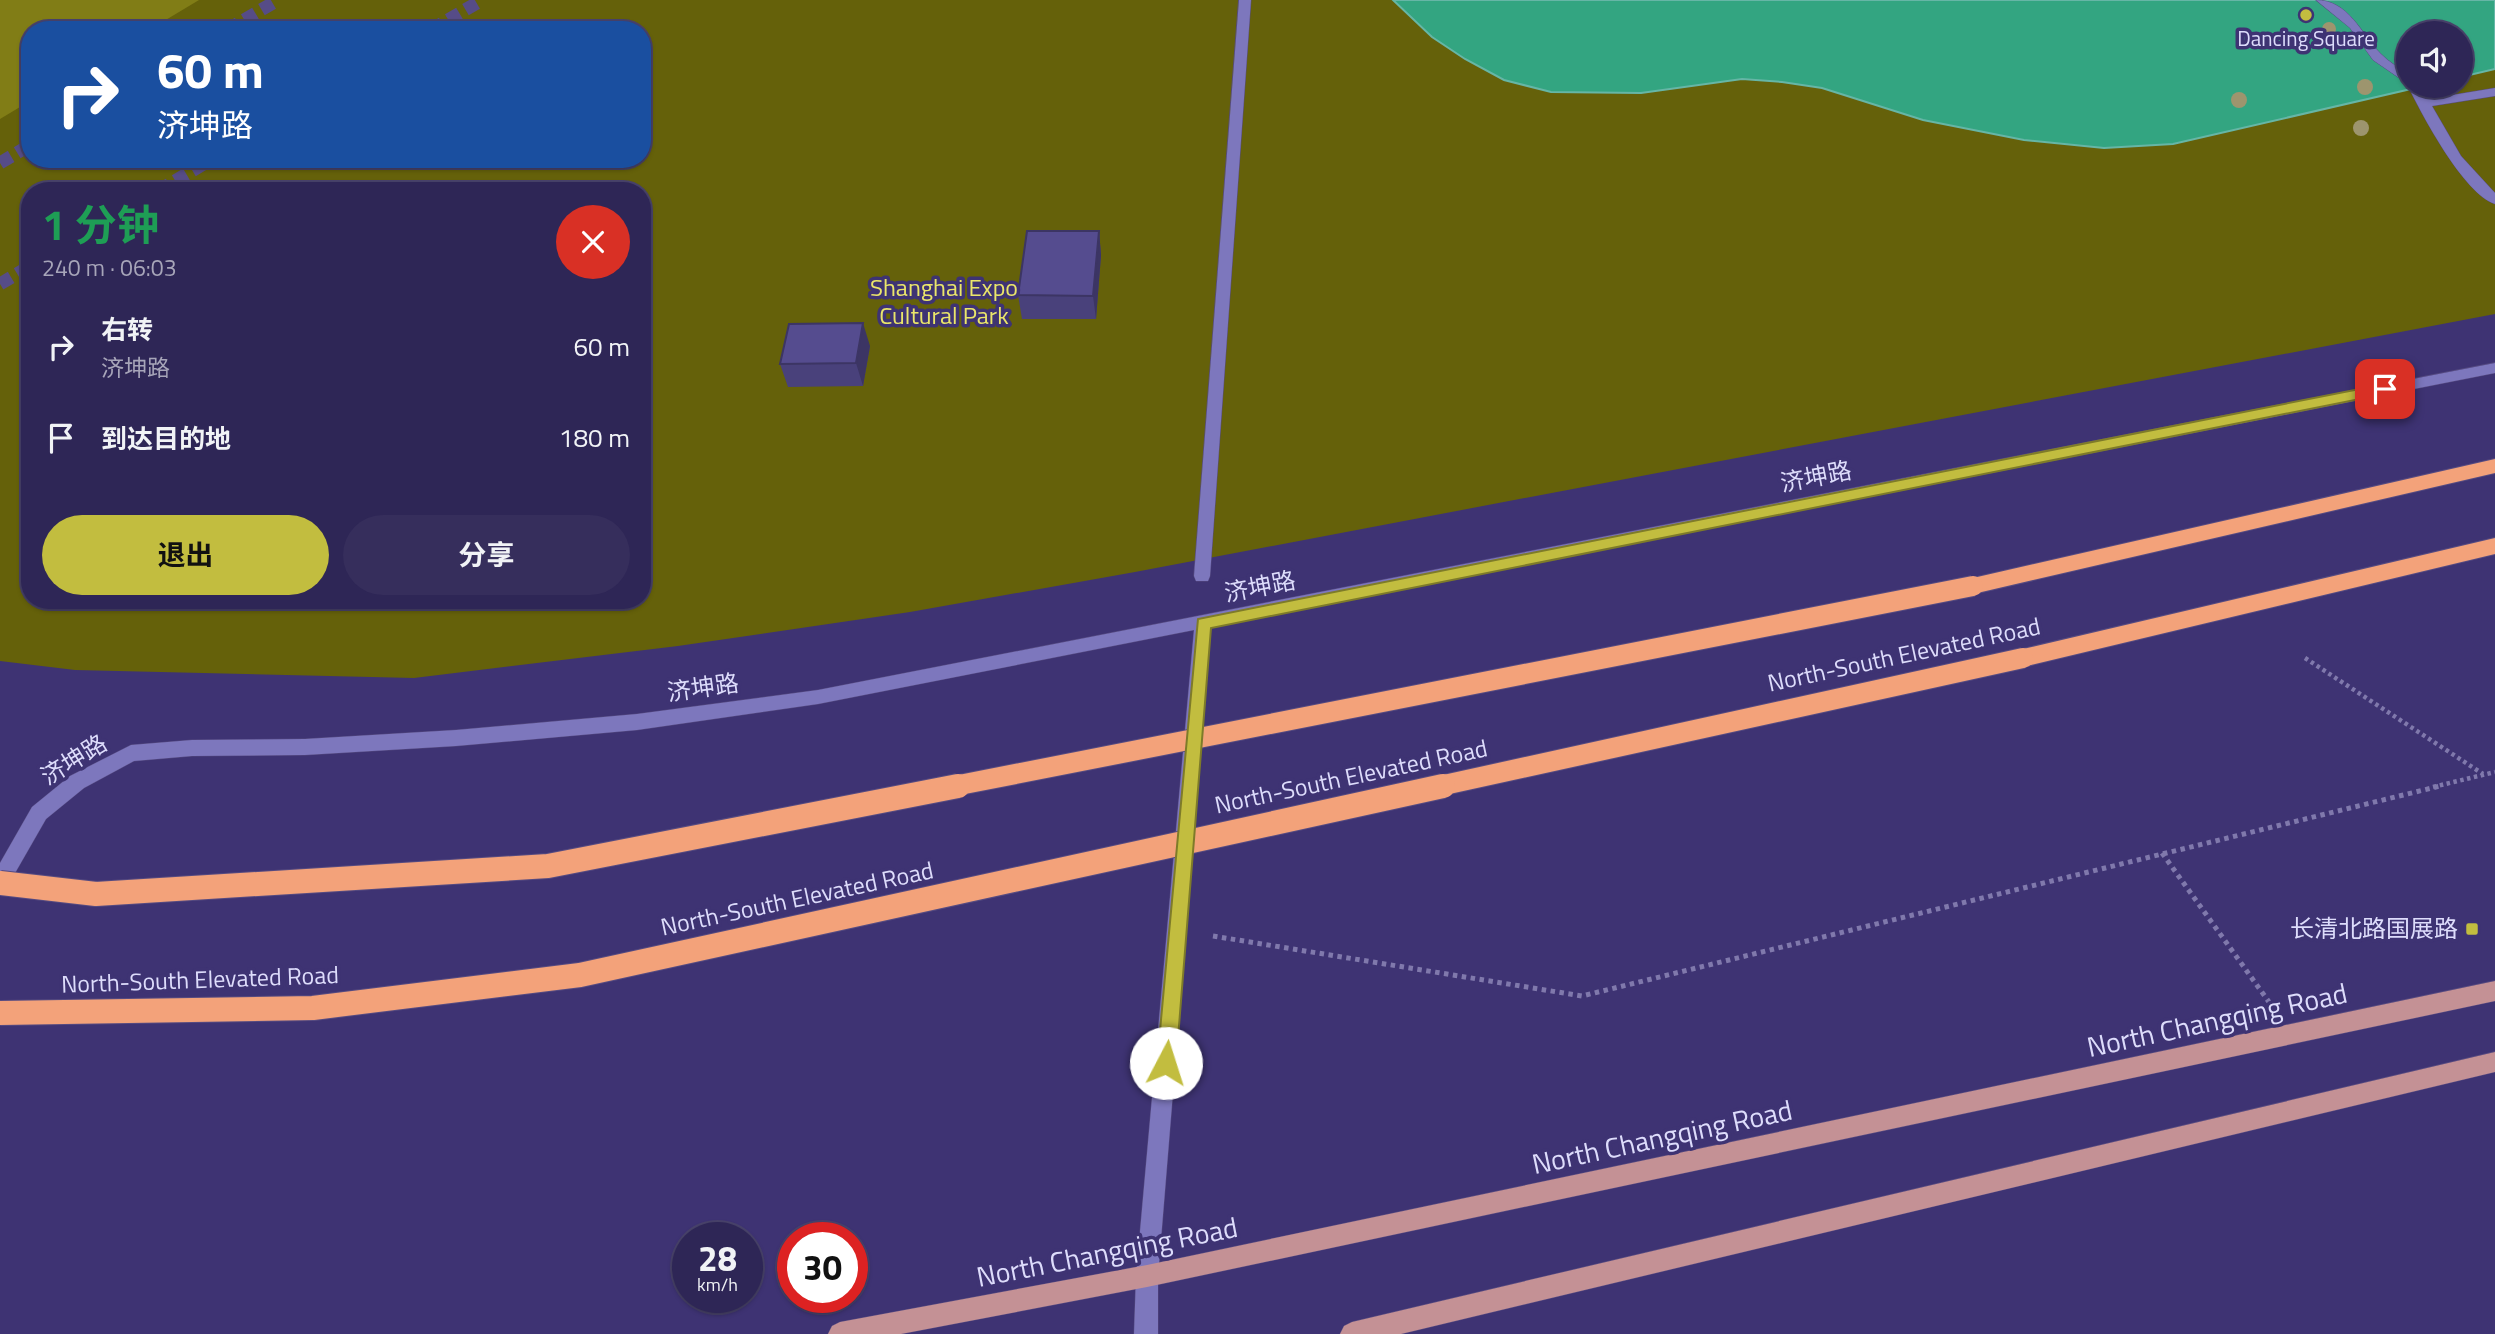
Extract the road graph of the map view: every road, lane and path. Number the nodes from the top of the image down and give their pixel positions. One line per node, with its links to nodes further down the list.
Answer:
1 (1245, 0): 11 (street)
2 (2322, 0): 3 (street)
3 (2396, 71)
4 (2495, 92): 6 (street)
5 (2422, 98): 6 (street)
6 (2425, 103): 7 (street)
7 (2495, 200)
8 (2495, 368): 12 (street, 济坤路)
9 (2495, 466): 17 (highway, bridge)
10 (2495, 546): 20 (highway, North-South Elevated Road, bridge)
11 (1202, 576)
12 (1203, 623): 17 (street, 济坤路); 18 (street)
13 (2305, 658): 15 (path)
14 (2495, 772): 15 (path)
15 (2484, 774): 16 (path)
16 (2162, 853): 18 (path); 21 (path)
17 (0, 882)
18 (1178, 930): 23 (street)
19 (2495, 991): 21 (main road, North Changqing Road)
20 (0, 1013)
21 (2291, 1034): 23 (main road, North Changqing Road)
22 (2495, 1062): 26 (main road)
23 (1147, 1276): 24 (main road, North Changqing Road); 25 (street)
24 (839, 1334)
25 (1146, 1334)
26 (1352, 1334)

